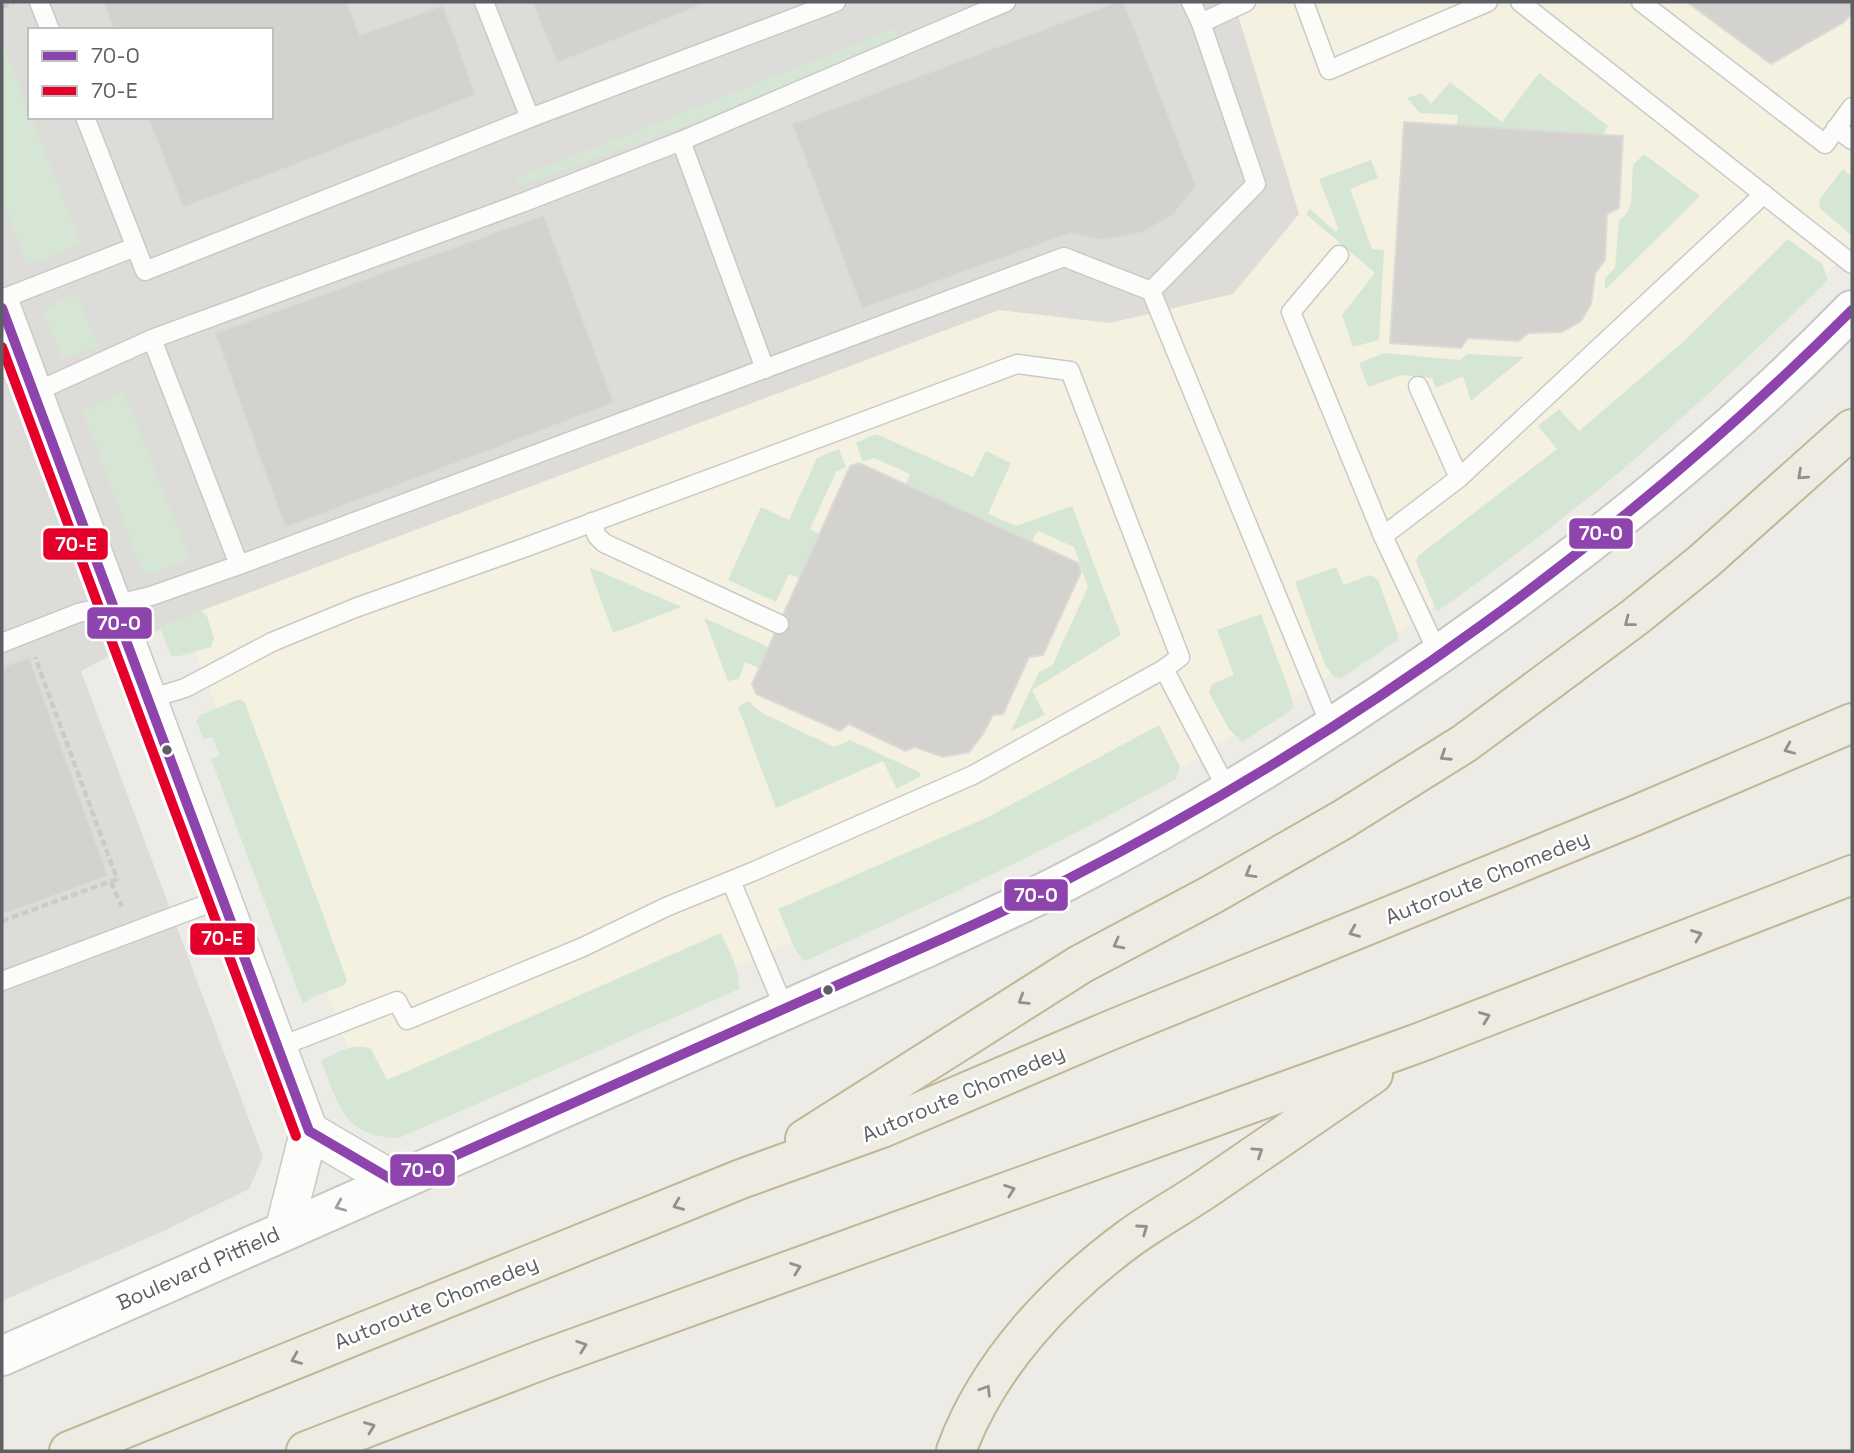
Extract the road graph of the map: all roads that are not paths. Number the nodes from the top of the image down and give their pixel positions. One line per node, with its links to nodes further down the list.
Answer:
1 (40, 2): 12 (lane)
2 (484, 2): 14 (lane)
3 (836, 2): 14 (lane)
4 (1006, 2): 18 (lane)
5 (1191, 2): 11 (lane)
6 (1246, 2): 11 (lane)
7 (1304, 2): 8 (lane)
8 (1488, 2)
9 (1521, 2): 19 (lane)
10 (1641, 2): 16 (lane)
11 (1201, 23): 23 (lane)
12 (49, 28)
13 (1852, 107): 16 (lane)
14 (530, 118): 20 (lane)
15 (86, 119): 20 (lane)
16 (1836, 128): 17 (lane)
17 (1852, 140)
18 (681, 141): 27 (lane); 28 (lane)
19 (1764, 194): 22 (lane); 32 (lane)
20 (135, 247): 24 (lane)
21 (1339, 256): 34 (lane)
22 (1852, 264)
23 (1152, 291): 28 (lane); 43 (lane)
24 (2, 299)
25 (1852, 310): 39 (main road, Boulevard Pitfield)
26 (5, 329): 30 (street)
27 (152, 339): 30 (lane); 35 (lane)
28 (765, 369): 35 (lane)
29 (1418, 386): 32 (lane)
30 (33, 393): 36 (street)
31 (1852, 429): 53 (highway, one-way to 53)
32 (1459, 478): 34 (lane)
33 (592, 522): 37 (lane); 40 (lane); 41 (lane)
34 (1383, 536): 39 (lane)
35 (239, 565): 36 (lane)
36 (114, 605): 38 (lane); 41 (street)
37 (779, 624)
38 (2, 643)
39 (1439, 655): 43 (main road, Boulevard Pitfield)
40 (1164, 669): 44 (lane); 46 (lane)
41 (149, 699): 47 (street)
42 (1852, 723): 53 (highway, Autoroute Chomedey, one-way to 53)
43 (1331, 727): 44 (main road, Boulevard Pitfield)
44 (1228, 791): 49 (main road, Boulevard Pitfield)
45 (1852, 874): 50 (highway, one-way to 45)
46 (731, 881): 49 (lane); 51 (lane)
47 (223, 898): 48 (lane); 51 (street)
48 (2, 981)
49 (785, 1010): 54 (main road, Boulevard Pitfield)
50 (1421, 1042): 58 (highway, one-way to 50); 59 (highway, one-way to 50)
51 (279, 1047): 52 (street)
52 (309, 1131): 54 (street); 55 (street)
53 (741, 1179): 57 (highway, Autoroute Chomedey, one-way to 57)
54 (396, 1182): 55 (main road, Boulevard Pitfield, one-way to 55)
55 (284, 1230): 56 (main road, Boulevard Pitfield)
56 (2, 1356)
57 (69, 1451)
58 (306, 1451)
59 (956, 1451)

